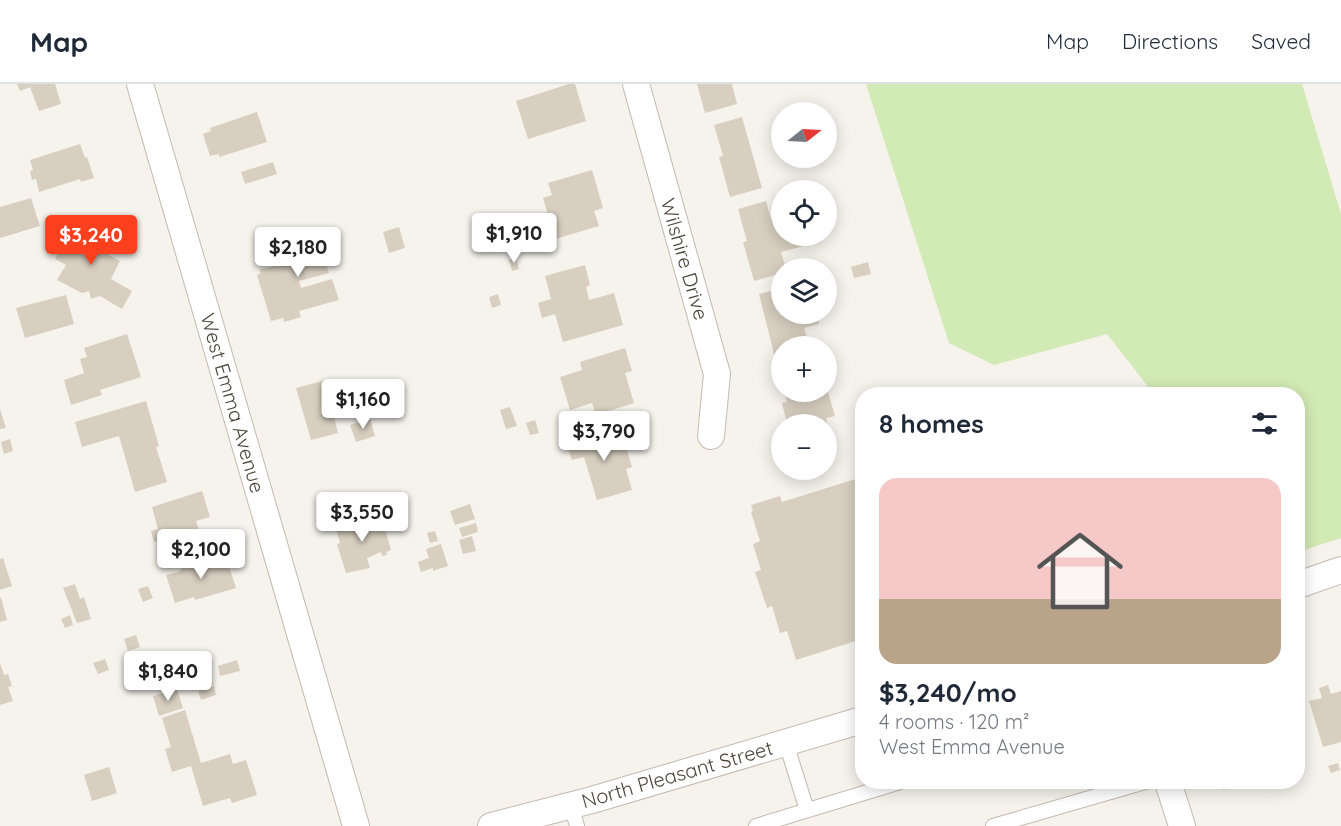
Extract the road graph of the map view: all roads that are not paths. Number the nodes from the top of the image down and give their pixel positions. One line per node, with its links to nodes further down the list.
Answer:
1 (140, 84): 13 (street, West Emma Avenue)
2 (636, 84): 3 (street, Wilshire Drive)
3 (711, 436)
4 (1341, 570): 5 (street)
5 (1305, 583)
6 (855, 722): 7 (street, North Pleasant Street)
7 (786, 742): 11 (lane); 12 (street, North Pleasant Street)
8 (877, 789): 11 (lane)
9 (1111, 789): 16 (lane)
10 (1170, 789): 17 (street)
11 (807, 810): 15 (lane)
12 (574, 816): 14 (street, North Pleasant Street)
13 (356, 826)
14 (491, 826)
15 (756, 826)
16 (993, 826)
17 (1182, 826)

